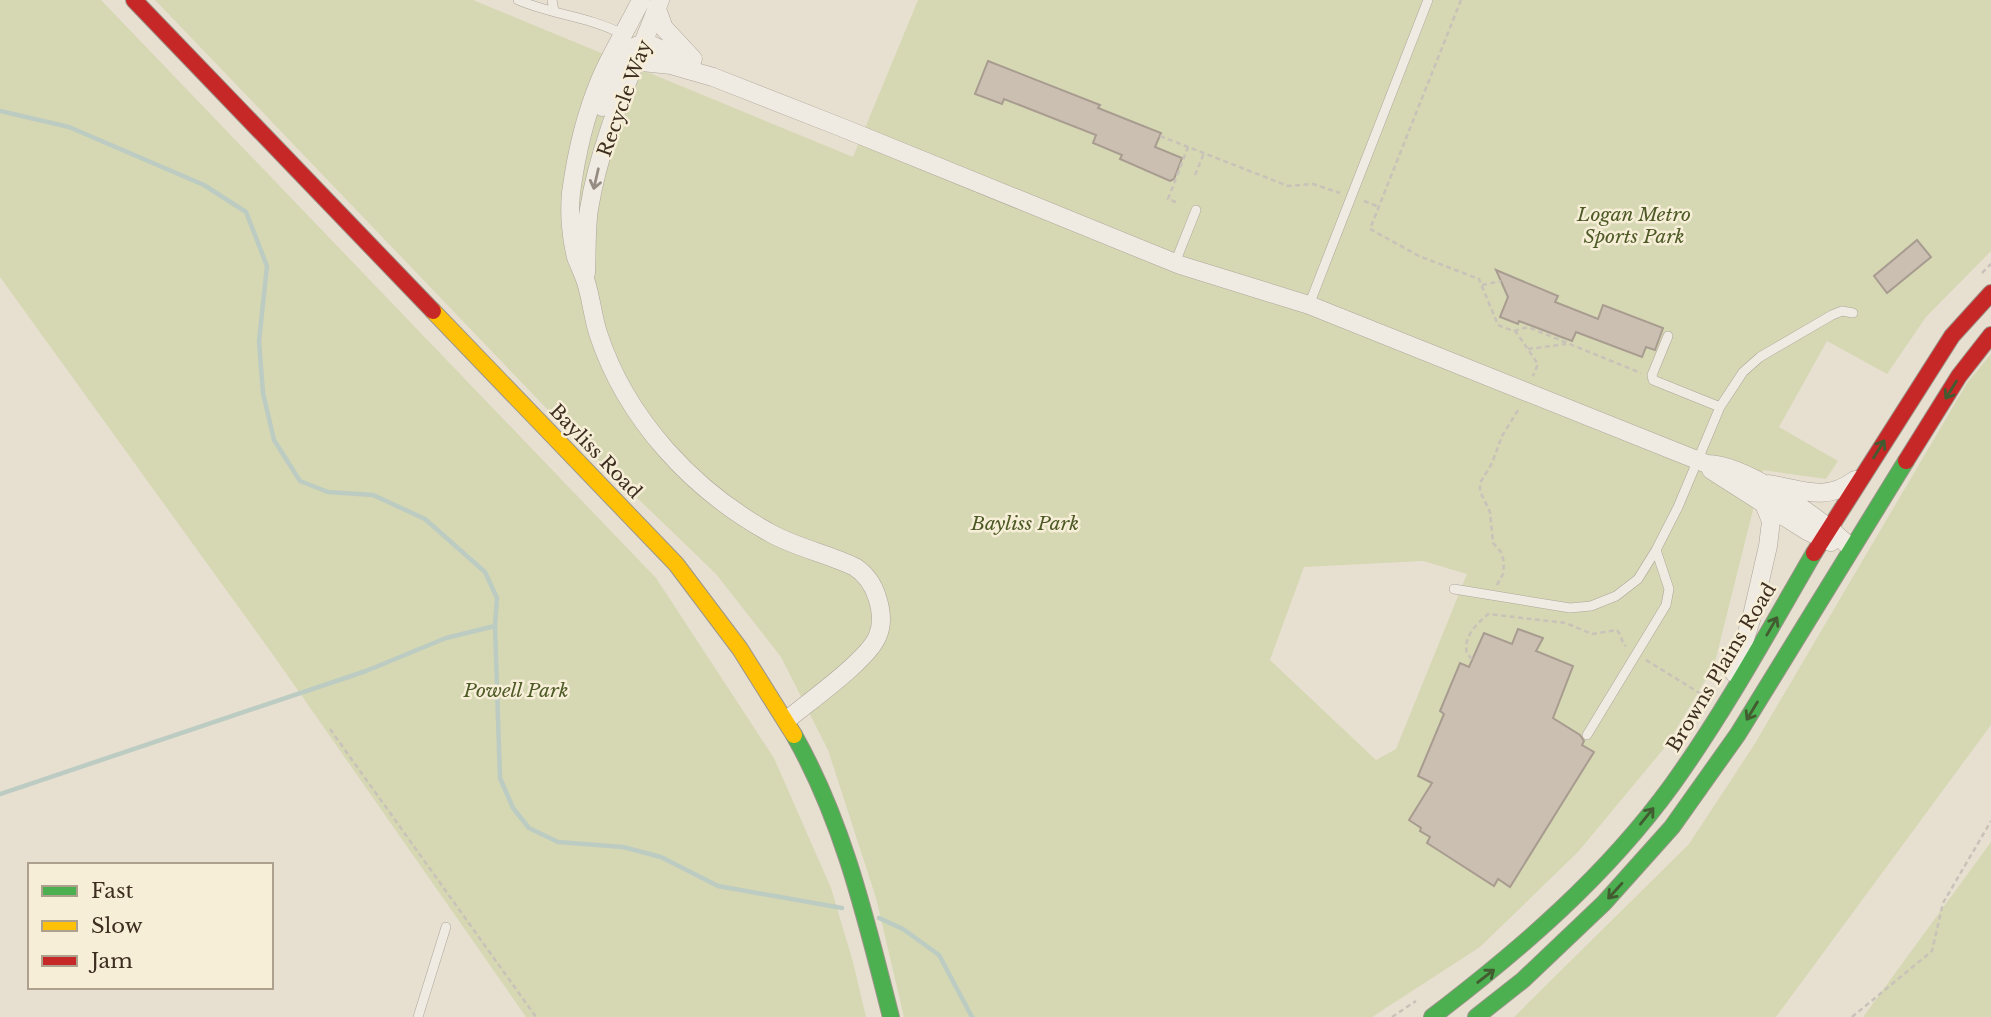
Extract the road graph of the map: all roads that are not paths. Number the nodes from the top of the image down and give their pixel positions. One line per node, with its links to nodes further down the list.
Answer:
1 (134, 0): 32 (main road, Bayliss Road)
2 (517, 0): 8 (lane)
3 (552, 0): 8 (lane)
4 (632, 0): 9 (street)
5 (641, 0): 9 (street)
6 (1427, 0): 18 (lane)
7 (659, 5): 10 (street, Recycle Way); 12 (street)
8 (554, 11): 9 (lane)
9 (622, 34): 13 (street, Recycle Way)
10 (644, 43): 11 (street, Recycle Way); 12 (street); 13 (street)
11 (634, 64): 12 (street); 16 (street, Recycle Way, one-way to 16)
12 (706, 73): 15 (street)
13 (571, 194): 16 (street, Recycle Way)
14 (1196, 210): 15 (lane)
15 (1175, 263): 18 (street)
16 (586, 280): 32 (street, Recycle Way)
17 (1991, 293): 24 (main road, Browns Plains Road, one-way to 17)
18 (1309, 305): 23 (street)
19 (1853, 313): 22 (lane)
20 (1991, 335): 28 (main road, one-way to 28)
21 (1668, 336): 22 (lane)
22 (1720, 407): 23 (lane)
23 (1702, 462): 25 (street); 26 (street); 29 (lane)
24 (1863, 474): 25 (street); 27 (main road, Browns Plains Road)
25 (1759, 482): 27 (street)
26 (1764, 504): 27 (street); 31 (street)
27 (1826, 533): 28 (street); 31 (main road, Browns Plains Road, one-way to 27)
28 (1851, 548): 38 (main road, one-way to 38)
29 (1656, 550): 30 (lane); 33 (lane)
30 (1454, 589)
31 (1721, 713): 37 (main road, Browns Plains Road, one-way to 31)
32 (787, 720): 36 (main road, Bayliss Road)
33 (1587, 735)
34 (446, 927): 35 (lane)
35 (418, 1017)
36 (891, 1017)
37 (1432, 1017)
38 (1476, 1017)

